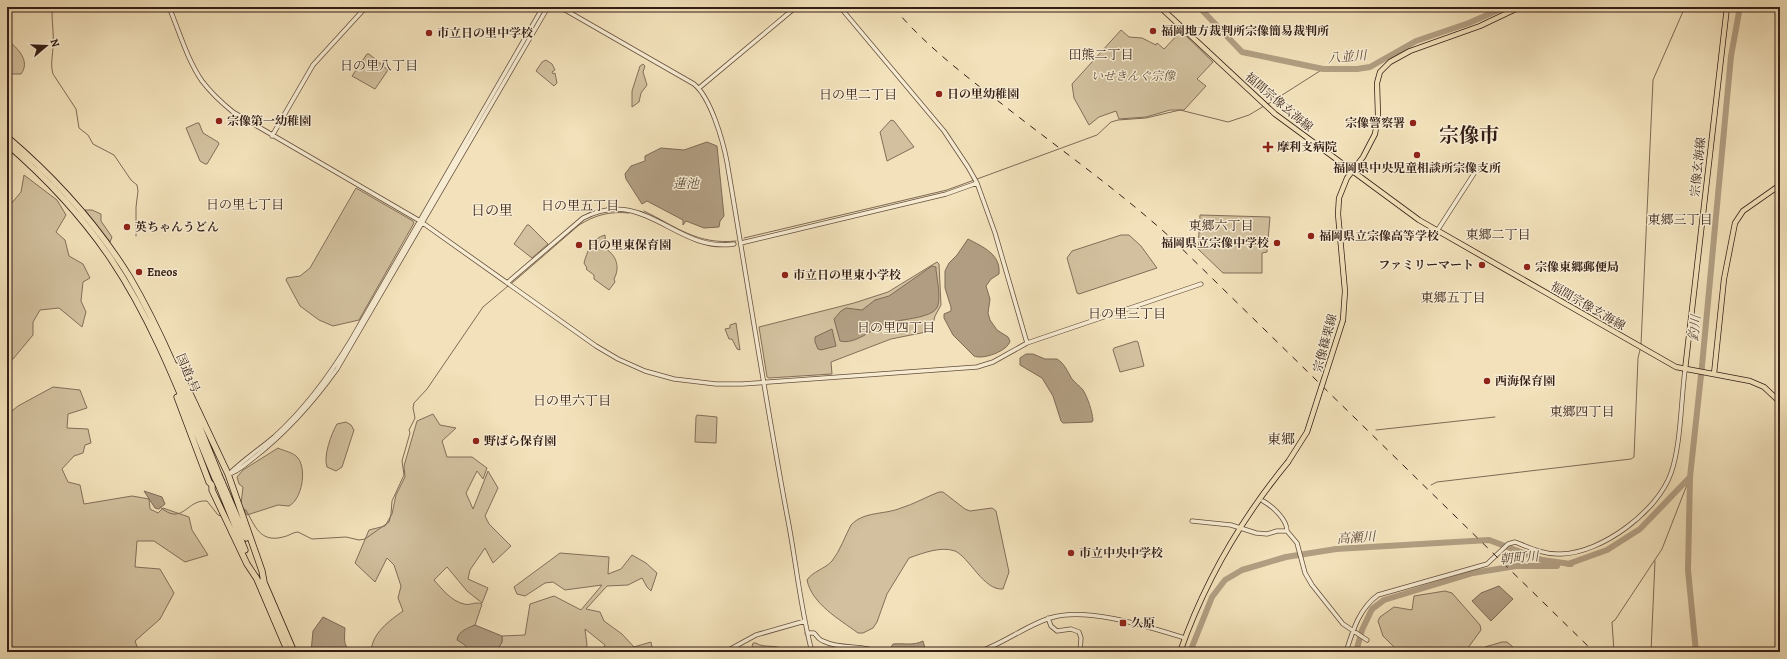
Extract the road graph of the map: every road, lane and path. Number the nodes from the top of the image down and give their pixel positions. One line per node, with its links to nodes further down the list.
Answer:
1 (169, 7): 12 (street)
2 (366, 7): 12 (street)
3 (543, 7): 19 (street)
4 (548, 7): 19 (street)
5 (560, 7): 11 (street)
6 (796, 7): 11 (street)
7 (840, 7): 17 (street)
8 (1160, 7): 16 (main road, 福間宗像玄海線)
9 (1520, 7): 16 (main road, 宗像篠栗線)
10 (1727, 7): 27 (main road, 宗像玄海線)
11 (699, 88): 21 (street)
12 (272, 136): 19 (street)
13 (7, 137): 26 (highway, 国道3号)
14 (7, 144): 26 (highway, 国道3号)
15 (1476, 169): 20 (street)
16 (1351, 171): 20 (main road, 福間宗像玄海線); 35 (main road, 宗像篠栗線, bridge)
17 (976, 181): 21 (street); 25 (street)
18 (1780, 185): 28 (main road)
19 (421, 222): 23 (street); 31 (street)
20 (1437, 231): 27 (main road, 福間宗像玄海線)
21 (741, 243): 29 (street)
22 (734, 244): 23 (street)
23 (507, 283): 29 (street)
24 (1201, 284): 25 (street)
25 (1027, 343): 29 (street)
26 (166, 354): 31 (highway); 32 (highway, 国道3号, bridge); 32 (highway)
27 (1685, 370): 28 (main road); 40 (street)
28 (1714, 374): 30 (main road)
29 (764, 382): 39 (street)
30 (1780, 402)
31 (228, 474): 32 (highway); 37 (highway)
32 (217, 484): 37 (highway, 国道3号); 44 (highway, 国道3号)
33 (1263, 501): 36 (street)
34 (1192, 521): 35 (street)
35 (1241, 529): 36 (street); 42 (main road, 宗像篠栗線)
36 (1287, 531): 40 (street)
37 (264, 582): 45 (highway, 国道3号)
38 (1048, 618): 42 (street); 49 (street); 50 (street)
39 (805, 621): 41 (street); 46 (street)
40 (1354, 631): 43 (street); 52 (street)
41 (807, 633): 47 (street); 48 (street)
42 (1184, 638): 51 (main road, 宗像篠栗線)
43 (1367, 640)
44 (288, 652)
45 (294, 652)
46 (725, 652)
47 (812, 652)
48 (879, 652)
49 (978, 652)
50 (1080, 652)
51 (1180, 652)
52 (1346, 652)

